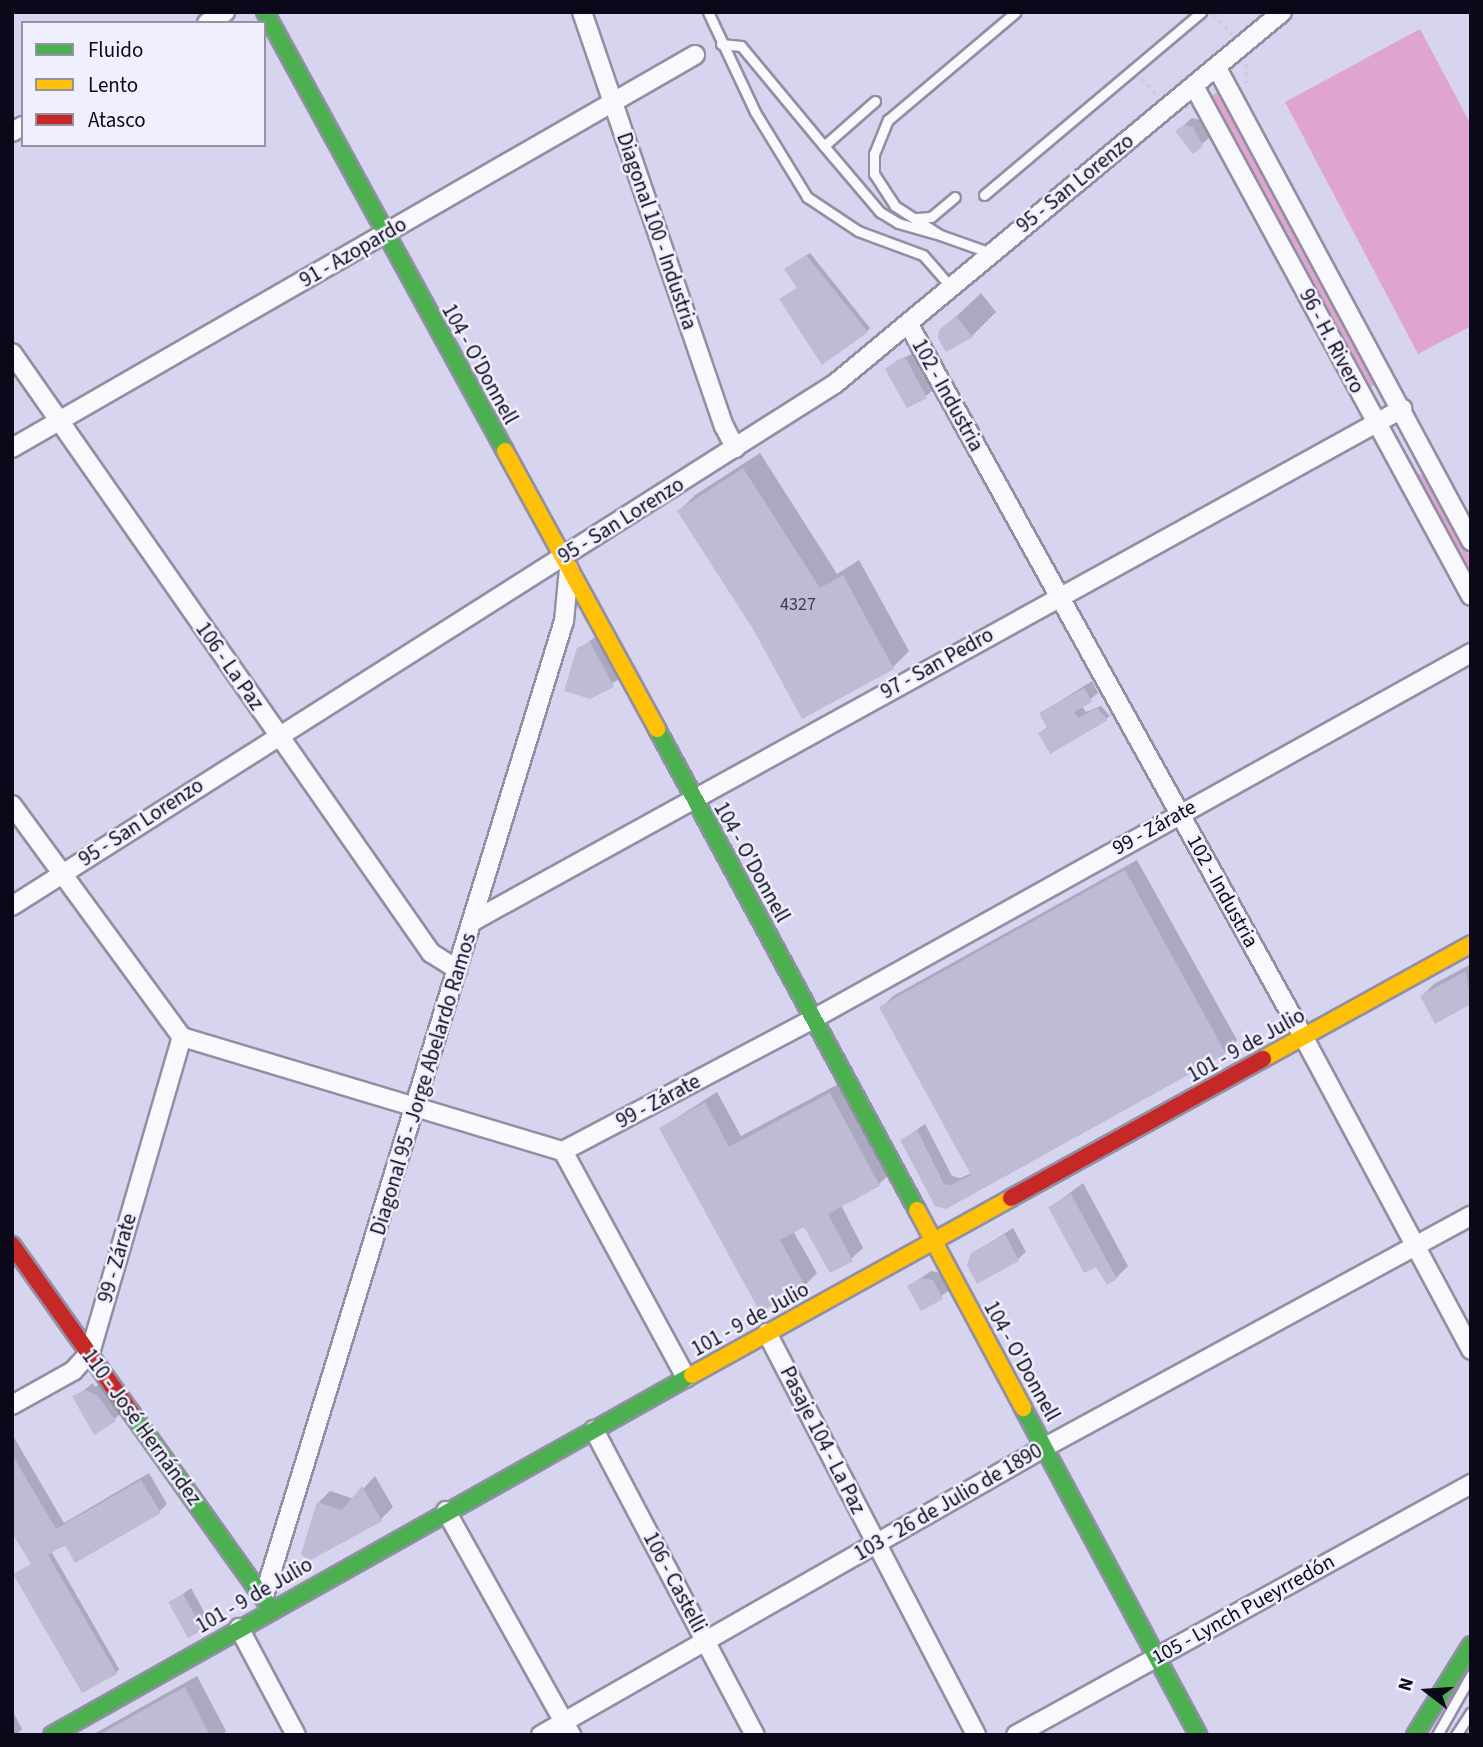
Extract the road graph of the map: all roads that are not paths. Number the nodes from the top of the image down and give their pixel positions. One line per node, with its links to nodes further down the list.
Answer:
1 (265, 12): 17 (street, 104 - O'Donnell)
2 (582, 12): 12 (street, Diagonal 100 - Industria)
3 (708, 12): 7 (lane)
4 (1016, 12): 16 (lane)
5 (1201, 12): 14 (lane)
6 (1282, 12): 9 (street, 95 - San Lorenzo)
7 (721, 44): 13 (lane); 20 (lane)
8 (695, 55): 12 (street, 91 - Azopardo)
9 (1217, 68): 10 (street, 95 - San Lorenzo); 23 (street, 96 - H. Rivero)
10 (1194, 86): 19 (street, 95 - San Lorenzo); 25 (street, 96 - H. Rivero)
11 (875, 100): 13 (lane)
12 (614, 104): 17 (street, 91 - Azopardo); 27 (street, Diagonal 100 - Industria)
13 (824, 146): 18 (lane)
14 (984, 195)
15 (955, 197): 16 (lane)
16 (909, 216): 18 (lane)
17 (384, 234): 24 (street, 91 - Azopardo); 29 (street, 104 - O'Donnell)
18 (940, 235): 19 (lane)
19 (991, 253): 20 (street, 95 - San Lorenzo)
20 (951, 287): 21 (street, 95 - San Lorenzo)
21 (909, 325): 27 (street, 95 - San Lorenzo); 30 (street, 102 - Industria)
22 (12, 353): 24 (street, 106 - La Paz)
23 (1402, 409): 25 (street, 97 - San Pedro); 28 (street, 96 - H. Rivero)
24 (61, 421): 26 (street, 91 - Azopardo); 33 (street, 106 - La Paz)
25 (1376, 423): 30 (street, 97 - San Pedro); 31 (street, 96 - H. Rivero)
26 (12, 448)
27 (735, 448): 29 (street, 95 - San Lorenzo)
28 (1471, 541)
29 (566, 563): 33 (street, 95 - San Lorenzo); 34 (street, 104 - O'Donnell); 39 (street, Diagonal 95 - Jorge Abelardo Ramos)
30 (1059, 596): 34 (street, 97 - San Pedro); 36 (street, 102 - Industria)
31 (1471, 596)
32 (1471, 653): 36 (street, 99 - Zárate)
33 (277, 735): 37 (street, 95 - San Lorenzo); 41 (street, 106 - La Paz)
34 (693, 798): 39 (street, 97 - San Pedro); 42 (street, 104 - O'Donnell)
35 (12, 805): 37 (street)
36 (1179, 813): 42 (street, 99 - Zárate); 44 (street, 102 - Industria)
37 (61, 873): 38 (street, 95 - San Lorenzo); 43 (street)
38 (12, 906)
39 (474, 920): 41 (street, Diagonal 95 - Jorge Abelardo Ramos)
40 (1471, 944): 44 (street, 101 - 9 de Julio)
41 (457, 969): 45 (street, Diagonal 95 - Jorge Abelardo Ramos)
42 (815, 1018): 46 (street, 99 - Zárate); 48 (street, 104 - O'Donnell)
43 (182, 1037): 45 (street); 53 (street, 99 - Zárate)
44 (1304, 1038): 48 (street, 101 - 9 de Julio); 50 (street, 102 - Industria)
45 (415, 1108): 46 (street); 61 (street, Diagonal 95 - Jorge Abelardo Ramos)
46 (563, 1151): 54 (street)
47 (1471, 1216): 50 (street, 103 - 26 de Julio de 1890)
48 (933, 1242): 51 (street, 101 - 9 de Julio); 57 (street, 104 - O'Donnell)
49 (12, 1245): 53 (street, 110 - José Hernández)
50 (1416, 1246): 52 (street, 102 - Industria); 57 (street, 103 - 26 de Julio de 1890)
51 (767, 1333): 54 (street, 101 - 9 de Julio); 60 (street, Pasaje 104 - La Paz)
52 (1471, 1350)
53 (90, 1353): 55 (street); 61 (street, 110 - José Hernández)
54 (685, 1378): 56 (street, 101 - 9 de Julio)
55 (12, 1405)
56 (594, 1430): 59 (street, 101 - 9 de Julio); 63 (street, 106 - Castelli)
57 (1045, 1447): 60 (street, 103 - 26 de Julio de 1890); 65 (street, 104 - O'Donnell)
58 (1471, 1484): 65 (street, 105 - Lynch Pueyrredón)
59 (446, 1511): 61 (street, 101 - 9 de Julio); 68 (street)
60 (876, 1543): 63 (street, 103 - 26 de Julio de 1890); 73 (street, Pasaje 104 - La Paz)
61 (268, 1602): 62 (street, 101 - 9 de Julio)
62 (239, 1628): 69 (street, 101 - 9 de Julio); 70 (street)
63 (705, 1640): 68 (street, 103 - 26 de Julio de 1890); 72 (street, 106 - Castelli)
64 (1471, 1645): 76 (street)
65 (1156, 1657): 74 (street, 105 - Lynch Pueyrredón); 75 (street, 104 - O'Donnell)
66 (1471, 1675): 77 (lane)
67 (1471, 1712): 78 (lane)
68 (567, 1729): 71 (street, 103 - 26 de Julio de 1890)
69 (52, 1735)
70 (296, 1735)
71 (541, 1735)
72 (755, 1735)
73 (976, 1735)
74 (1016, 1735)
75 (1198, 1735)
76 (1415, 1735)
77 (1437, 1735)
78 (1456, 1735)

